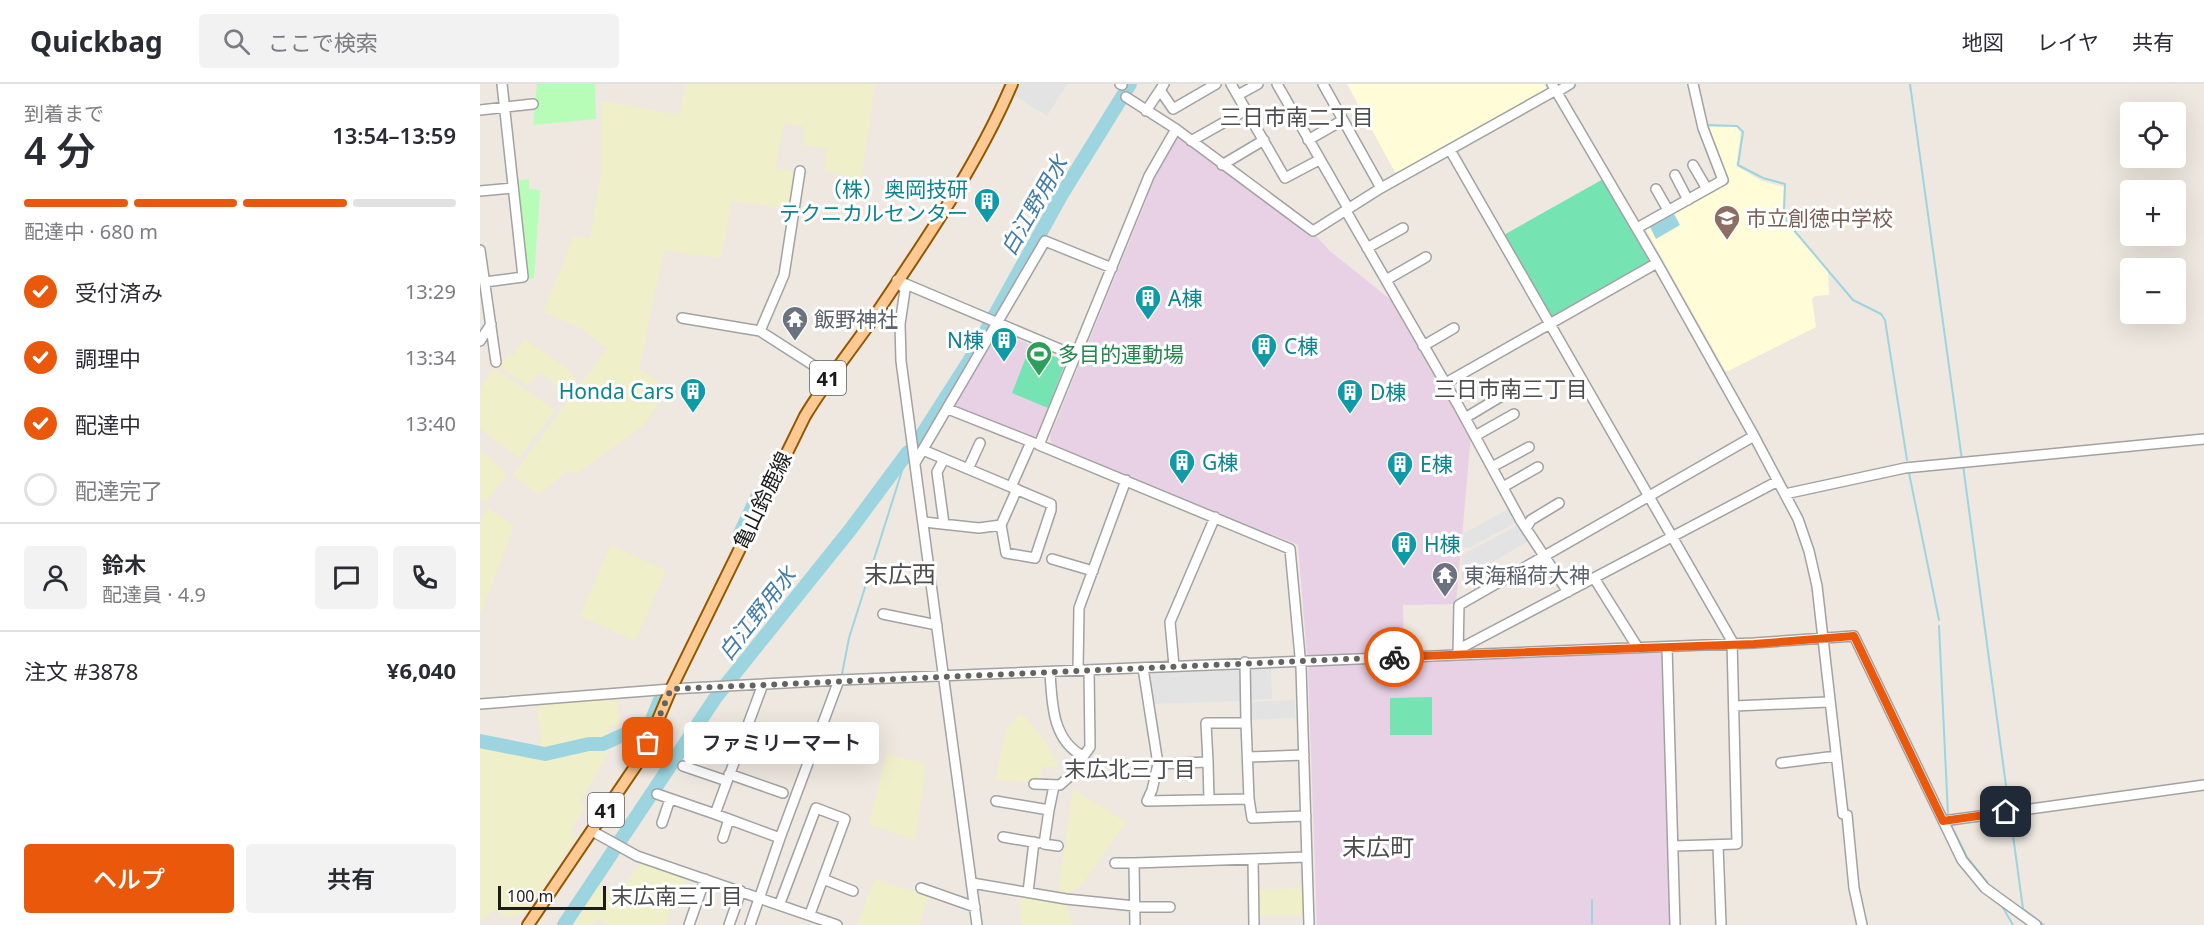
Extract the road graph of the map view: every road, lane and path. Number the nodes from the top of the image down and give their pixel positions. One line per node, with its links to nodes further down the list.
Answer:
1 (502, 84): 15 (street)
2 (1012, 84): 45 (main road, 亀山鈴鹿線 / 41)
3 (1216, 84): 10 (street)
4 (1232, 84): 12 (street)
5 (1258, 84): 12 (street)
6 (1276, 84): 22 (street)
7 (1323, 84): 19 (street)
8 (1570, 84): 11 (street)
9 (1693, 84): 33 (street)
10 (1162, 87): 18 (street)
11 (1555, 89): 24 (street); 39 (street)
12 (1238, 95): 17 (street)
13 (1126, 97): 18 (street)
14 (533, 104): 15 (street)
15 (503, 108): 16 (street); 30 (street)
16 (480, 110)
17 (1246, 110): 21 (street); 23 (street)
18 (1146, 111): 20 (street)
19 (1343, 120): 22 (street); 31 (street)
20 (1176, 129): 23 (street); 44 (street)
21 (1264, 140): 25 (street); 26 (street)
22 (1308, 140): 25 (street)
23 (1191, 141): 26 (street)
24 (1450, 150): 31 (street); 51 (street)
25 (1319, 160): 36 (street)
26 (1222, 165): 36 (street)
27 (1693, 165): 33 (street)
28 (800, 171): 53 (street)
29 (1675, 175): 35 (street)
30 (512, 188): 34 (street); 47 (street)
31 (1381, 188): 36 (street)
32 (1656, 189): 37 (street)
33 (1707, 189): 35 (street)
34 (480, 191)
35 (1688, 200): 37 (street)
36 (1347, 209): 40 (street)
37 (1668, 210): 39 (street)
38 (1402, 228): 40 (street)
39 (1637, 228): 43 (street)
40 (1367, 248): 46 (street)
41 (480, 250): 47 (street)
42 (1426, 257): 46 (street)
43 (1657, 263): 51 (street); 65 (street)
44 (1112, 268): 49 (street); 56 (street)
45 (897, 280): 49 (street); 58 (main road, 亀山鈴鹿線 / 41); 72 (street)
46 (1386, 280): 55 (street)
47 (485, 282): 50 (street)
48 (682, 318): 53 (street)
49 (994, 323): 56 (street); 61 (street)
50 (491, 324): 54 (street); 57 (street)
51 (1550, 324): 59 (street); 81 (street)
52 (1454, 328): 55 (street)
53 (760, 331): 58 (street)
54 (480, 341)
55 (1423, 346): 59 (street)
56 (1076, 356): 68 (street)
57 (496, 362)
58 (830, 376): 111 (main road, 亀山鈴鹿線 / 41)
59 (1444, 384): 63 (street)
60 (1500, 397): 63 (street)
61 (948, 409): 68 (street); 70 (street)
62 (1514, 414): 64 (street)
63 (1465, 418): 64 (street)
64 (1475, 436): 73 (street)
65 (1754, 436): 77 (street); 81 (street)
66 (2204, 439): 80 (street)
67 (980, 443): 75 (street)
68 (1035, 443): 76 (street); 79 (street)
69 (1529, 447): 73 (street)
70 (923, 450): 71 (street); 72 (street)
71 (944, 459): 75 (street); 85 (street)
72 (915, 463): 84 (street)
73 (1492, 467): 78 (street)
74 (1538, 467): 78 (street)
75 (968, 469): 79 (street)
76 (1126, 480): 83 (street); 91 (street)
77 (1778, 481): 80 (street); 88 (street)
78 (1503, 487): 87 (street)
79 (1014, 488): 86 (street); 86 (street)
80 (1785, 494): 96 (street)
81 (1648, 498): 88 (street); 89 (street)
82 (1559, 503): 87 (street)
83 (1215, 517): 101 (street); 103 (street)
84 (924, 522): 85 (street); 95 (street)
85 (944, 524): 86 (street)
86 (1001, 525)
87 (1526, 528): 89 (street)
88 (1671, 537): 92 (street); 97 (street)
89 (1543, 557): 93 (street); 100 (street)
90 (1052, 559): 91 (street)
91 (1093, 571): 105 (street)
92 (1594, 578): 93 (street); 99 (street)
93 (1568, 592): 100 (street)
94 (883, 614): 95 (street)
95 (937, 625): 108 (street)
96 (1823, 638): 97 (street); 112 (street); 138 (street)
97 (1732, 644): 98 (street); 114 (street)
98 (1667, 647): 99 (street); 147 (street)
99 (1638, 648): 100 (street)
100 (1459, 652): 101 (street)
101 (1300, 660): 102 (street); 116 (street)
102 (1245, 662): 103 (street); 115 (street)
103 (1174, 666): 104 (street)
104 (1143, 668): 106 (street); 122 (street)
105 (1078, 670): 106 (street); 107 (street)
106 (1089, 670): 117 (street)
107 (1050, 672): 108 (street); 117 (street)
108 (944, 675): 109 (street); 154 (street)
109 (839, 680): 110 (street); 143 (street)
110 (763, 684): 111 (street); 124 (street)
111 (671, 689): 113 (street); 140 (main road, 亀山鈴鹿線 / 41)
112 (1828, 702): 114 (street); 118 (street)
113 (480, 704)
114 (1734, 706): 145 (street)
115 (1246, 723): 119 (street); 120 (street)
116 (1304, 755): 119 (street); 136 (street)
117 (1083, 756): 127 (street)
118 (1836, 756): 121 (street); 176 (street)
119 (1248, 757): 131 (street)
120 (1208, 762): 122 (street); 132 (street)
121 (1781, 763)
122 (1158, 764): 132 (street)
123 (683, 766): 124 (street)
124 (728, 778): 129 (street); 135 (street)
125 (1034, 784): 127 (street)
126 (2204, 784): 138 (street)
127 (1054, 786): 134 (street)
128 (657, 794): 130 (street)
129 (783, 794)
130 (670, 799): 135 (street); 139 (street)
131 (1249, 799): 132 (street); 136 (street)
132 (1209, 800)
133 (996, 801): 134 (street)
134 (1049, 810): 144 (street)
135 (715, 814): 137 (street)
136 (1306, 816): 148 (street)
137 (729, 819): 142 (street); 143 (street)
138 (1943, 821): 177 (street)
139 (662, 823)
140 (592, 831): 152 (street); 165 (main road, 亀山鈴鹿線 / 41)
141 (1003, 837): 144 (street)
142 (723, 838)
143 (780, 838): 159 (street)
144 (1039, 843): 146 (street); 158 (street)
145 (1718, 845): 147 (street); 175 (street)
146 (1058, 846)
147 (1673, 846): 174 (street)
148 (1307, 857): 149 (street); 173 (street)
149 (1253, 859): 151 (street); 172 (street)
150 (1115, 863): 151 (street)
151 (1134, 863): 162 (street)
152 (705, 879): 156 (street); 166 (street)
153 (823, 879): 157 (street); 160 (street); 164 (street)
154 (972, 883): 158 (street); 161 (street)
155 (921, 888): 161 (street)
156 (741, 891): 159 (street); 167 (street)
157 (853, 891)
158 (1028, 892): 162 (street)
159 (762, 898): 160 (street); 168 (street)
160 (780, 903): 164 (street)
161 (975, 907): 170 (street)
162 (1135, 907): 163 (street); 171 (street)
163 (1170, 907)
164 (810, 914): 169 (street)
165 (528, 925)
166 (689, 925)
167 (729, 925)
168 (750, 925)
169 (837, 925)
170 (977, 925)
171 (1136, 925)
172 (1254, 925)
173 (1309, 925)
174 (1675, 925)
175 (1721, 925)
176 (1862, 925)
177 (2036, 925)

